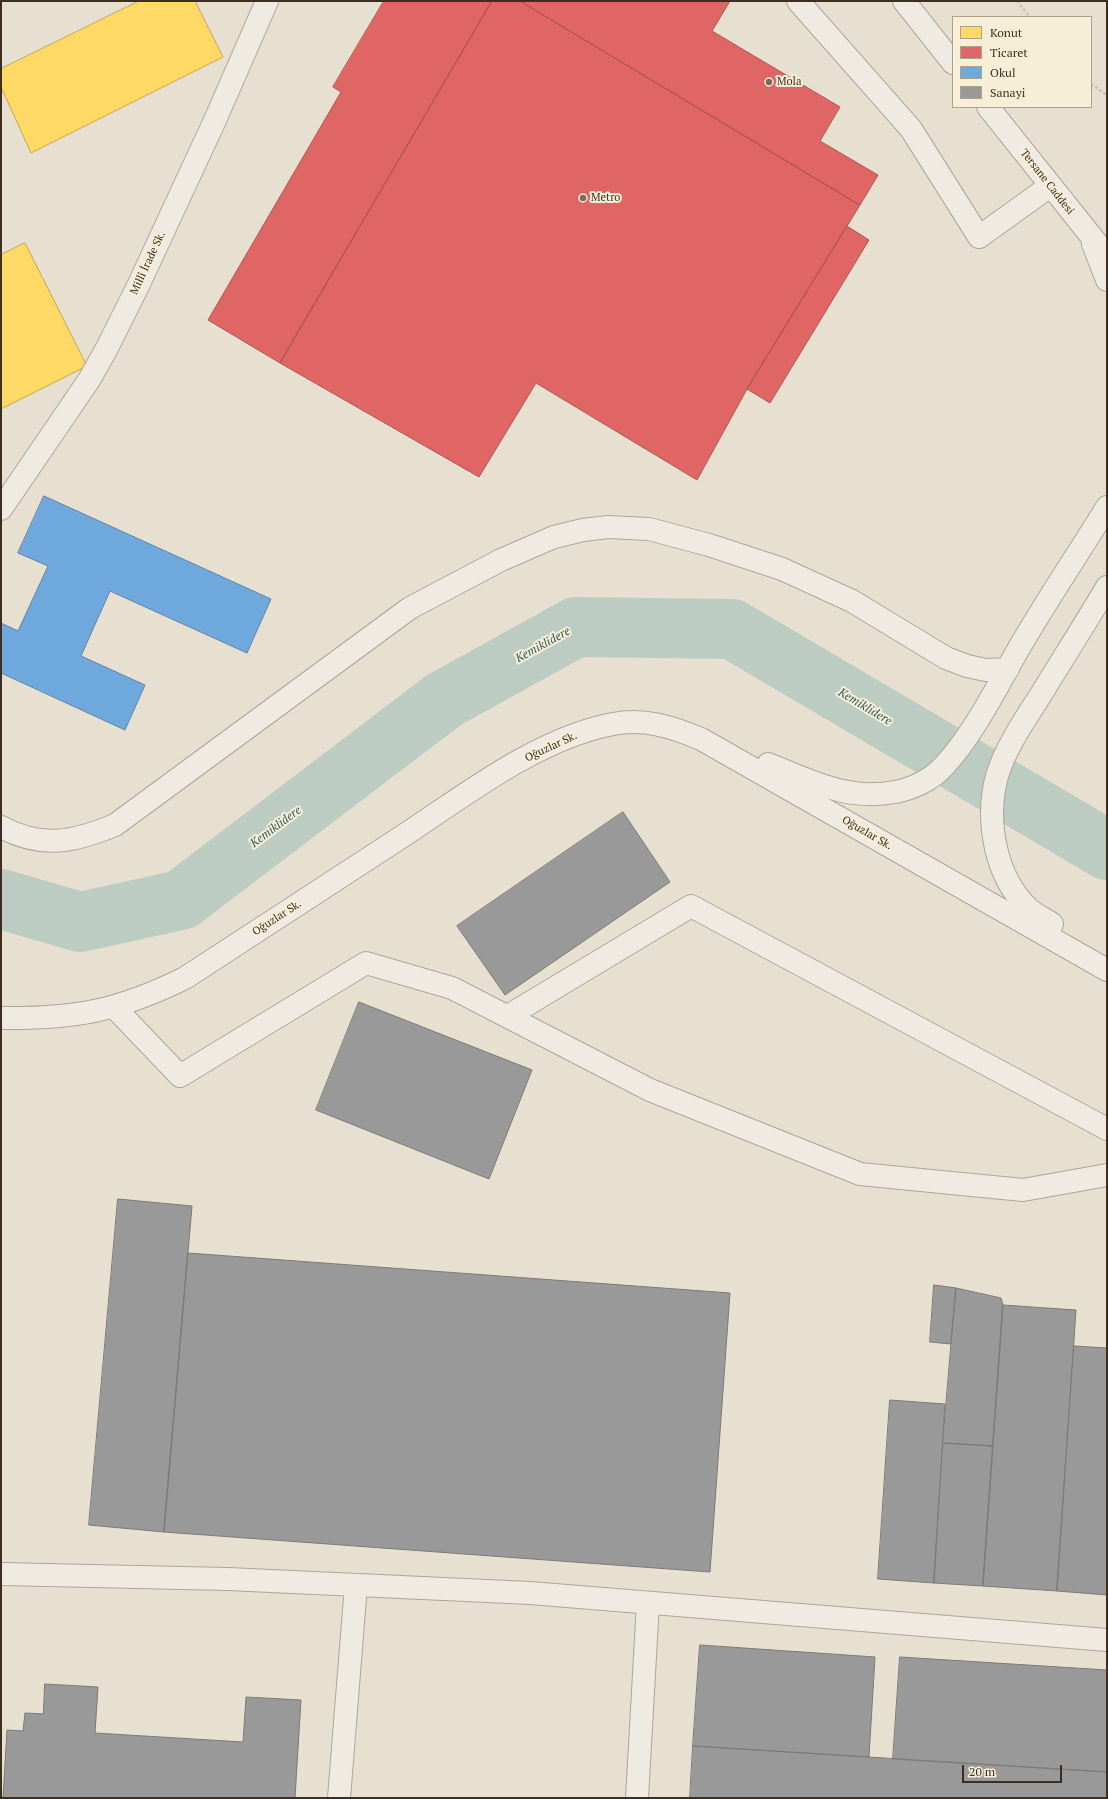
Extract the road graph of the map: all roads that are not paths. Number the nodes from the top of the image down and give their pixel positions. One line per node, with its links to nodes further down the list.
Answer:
1 (267, 1): 11 (street, Millî İrade Sk.)
2 (798, 1): 6 (street)
3 (904, 1): 4 (street)
4 (952, 62)
5 (989, 108): 6 (street, Tersane Caddesi)
6 (1050, 186): 7 (street, Tersane Caddesi)
7 (1089, 236): 8 (street, Tersane Caddesi); 9 (street)
8 (1107, 256)
9 (1107, 280)
10 (1107, 507): 13 (street)
11 (1, 509)
12 (1107, 588): 16 (street)
13 (1008, 668): 14 (street); 15 (street)
14 (701, 739): 17 (street, Oğuzlar Sk.); 18 (street, Oğuzlar Sk.)
15 (1, 827)
16 (1107, 961)
17 (1107, 970)
18 (114, 1007): 19 (street); 20 (street, Oğuzlar Sk.)
19 (508, 1016): 21 (street); 22 (street)
20 (1, 1018)
21 (1107, 1129)
22 (1107, 1175)
23 (1, 1574): 24 (street)
24 (356, 1585): 25 (street); 27 (street)
25 (648, 1603): 26 (street); 28 (street)
26 (1107, 1640)
27 (339, 1798)
28 (637, 1798)

